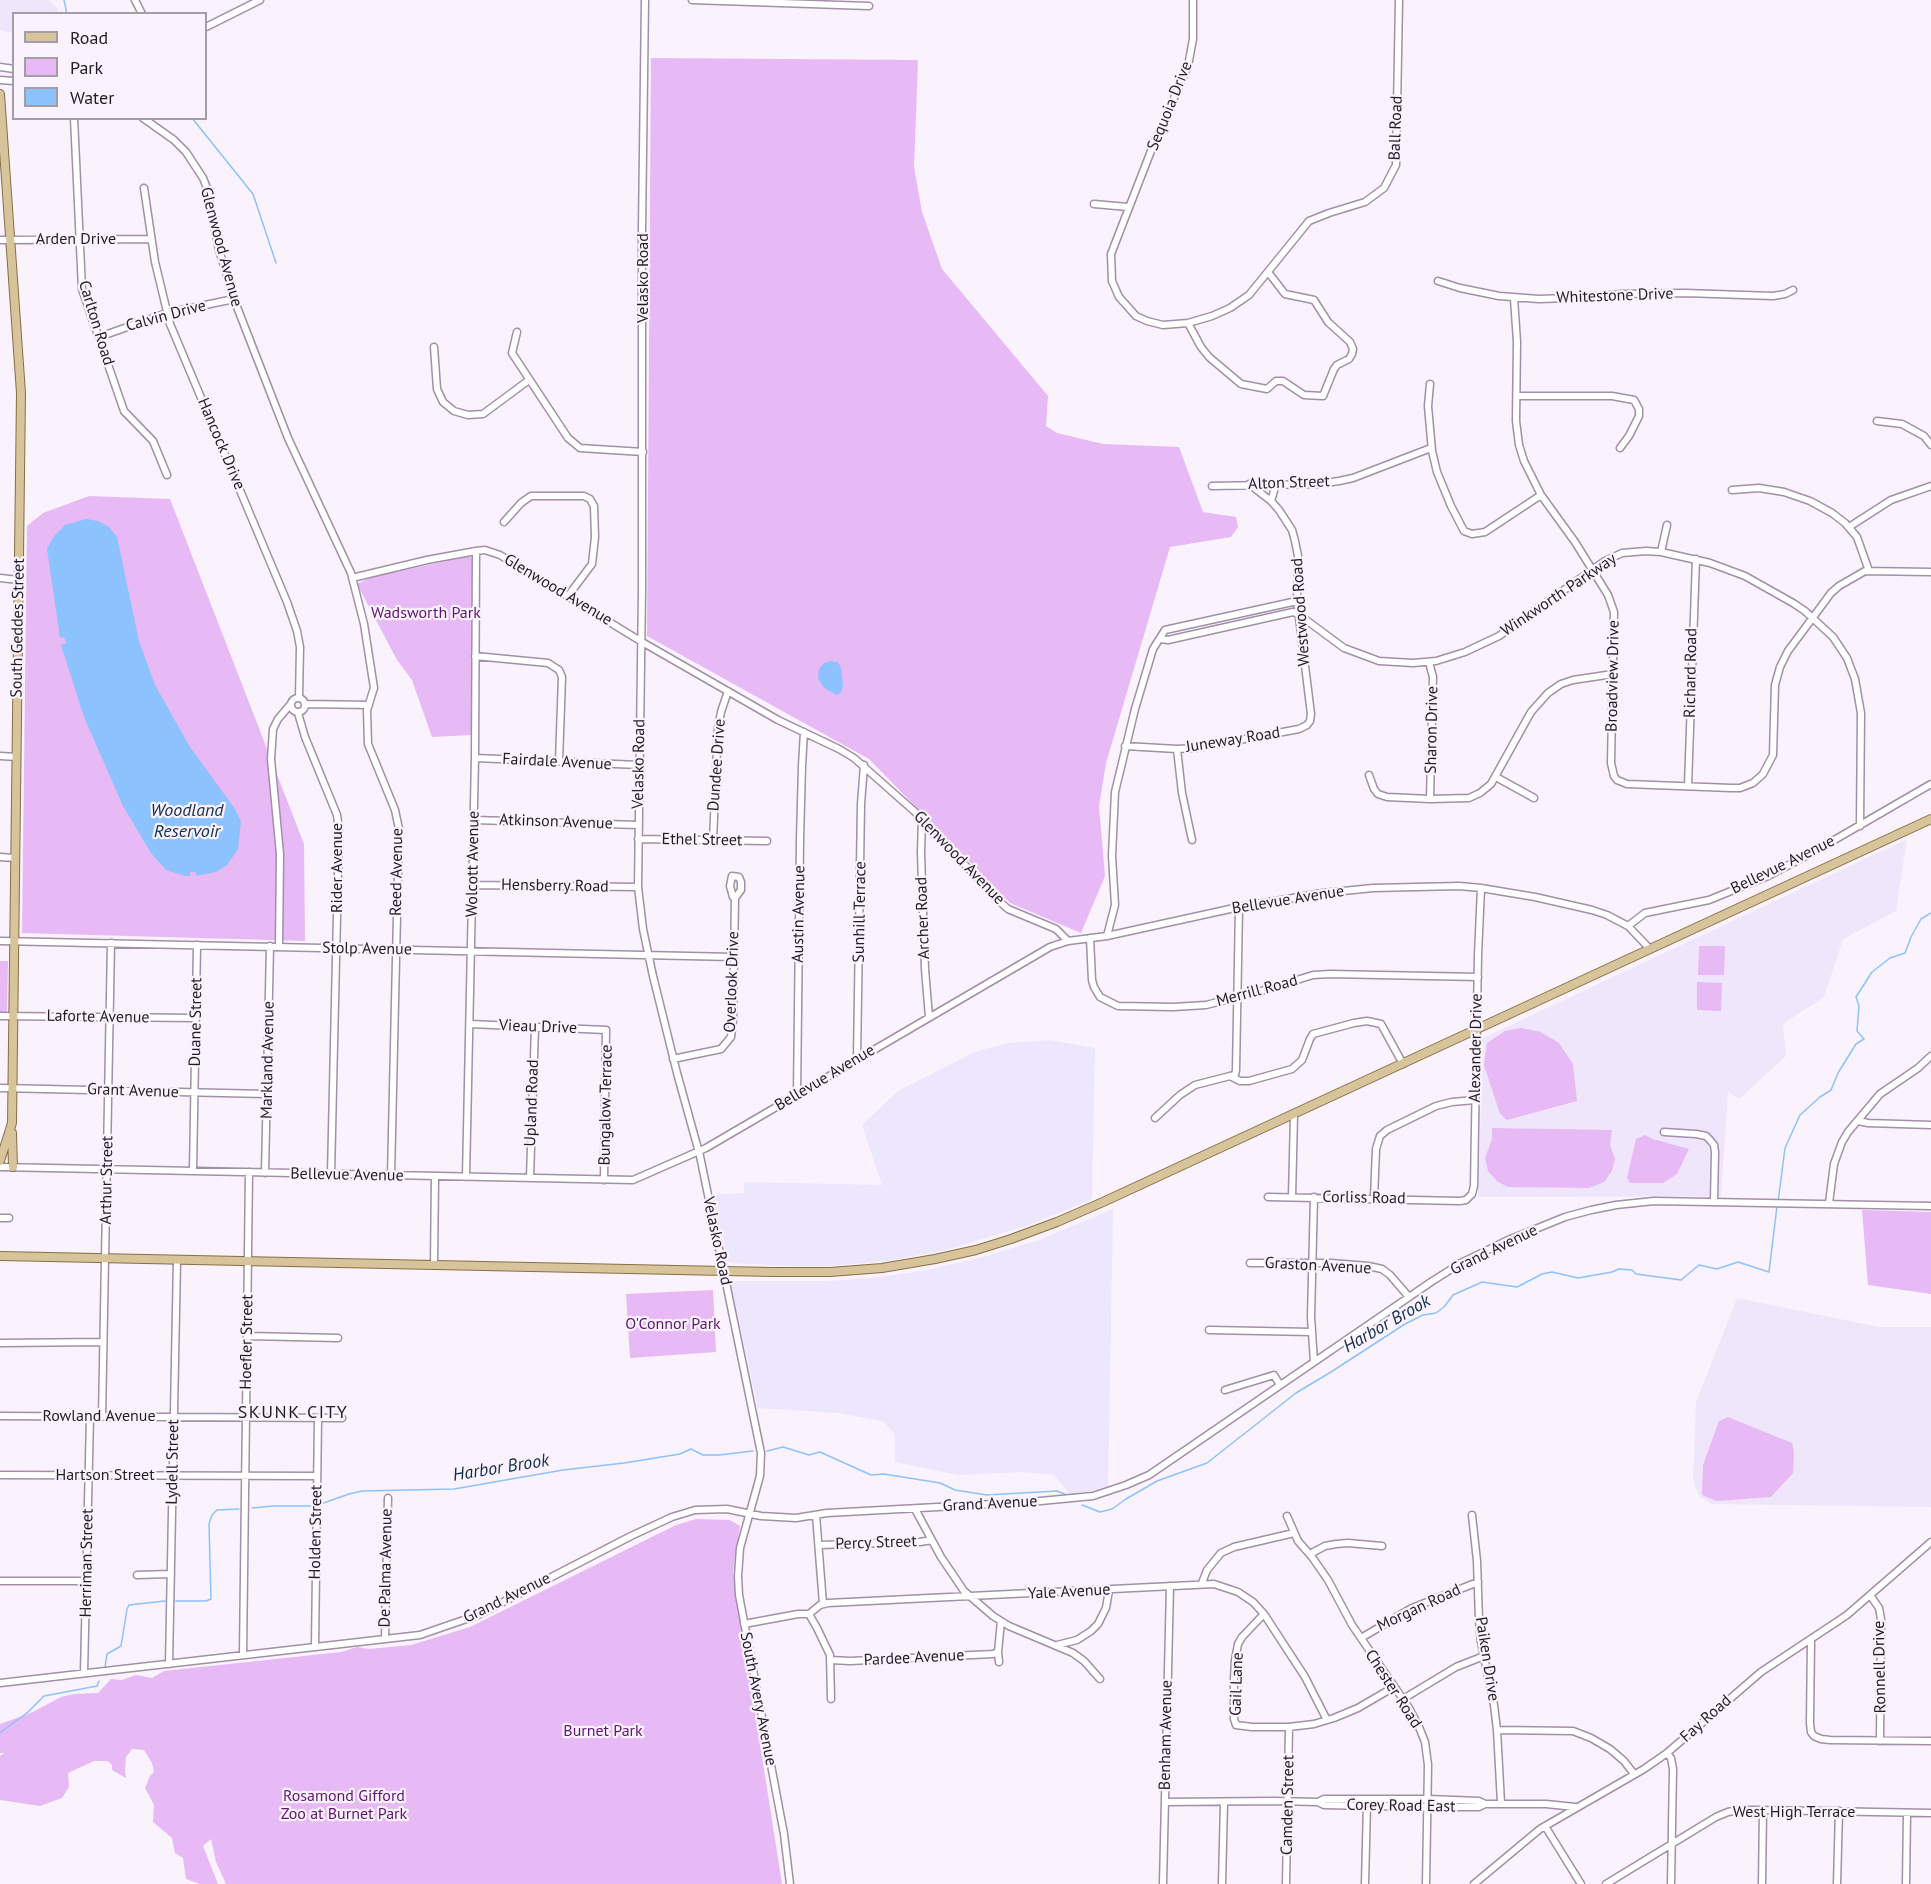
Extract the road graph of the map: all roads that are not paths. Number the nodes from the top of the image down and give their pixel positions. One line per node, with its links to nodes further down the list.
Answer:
1 (260, 0): 8 (street)
2 (645, 0): 36 (street, Velasko Road)
3 (692, 0): 4 (street)
4 (700, 0): 7 (street)
5 (1193, 0): 14 (street, Sequoia Drive)
6 (1399, 0): 19 (street, Ball Road)
7 (869, 6)
8 (207, 26)
9 (0, 94): 17 (main road, South Geddes Street)
10 (74, 120): 15 (street, Carlton Road)
11 (146, 120): 23 (street, Glenwood Avenue)
12 (144, 188): 18 (street, Hancock Drive)
13 (1094, 204): 14 (street)
14 (1128, 207): 25 (street, Sequoia Drive)
15 (79, 239): 17 (street, Arden Drive); 18 (street, Arden Drive); 27 (street, Carlton Road)
16 (0, 240): 17 (street, Arden Drive)
17 (11, 240): 56 (main road, South Geddes Street)
18 (151, 240): 24 (street, Hancock Drive)
19 (1268, 272): 25 (street, Ball Road); 25 (street)
20 (1438, 281): 22 (street, Whitestone Drive)
21 (1793, 290): 22 (street, Whitestone Drive)
22 (1514, 298): 31 (street, Broadview Drive)
23 (234, 299): 24 (street, Calvin Drive); 55 (street, Glenwood Avenue)
24 (167, 314): 27 (street, Calvin Drive); 67 (street, Hancock Drive)
25 (1188, 323)
26 (517, 332): 29 (street)
27 (99, 337): 37 (street, Carlton Road)
28 (434, 347): 29 (street)
29 (529, 380): 36 (street)
30 (1430, 384): 34 (street)
31 (1517, 396): 35 (street); 43 (street, Broadview Drive)
32 (1877, 421): 33 (street)
33 (1931, 445)
34 (1431, 448): 39 (street, Alton Street); 43 (street)
35 (1620, 448)
36 (643, 452): 62 (street, Velasko Road)
37 (167, 475)
38 (1249, 484): 39 (street, Alton Street); 40 (street, Alton Street); 44 (street, Westwood Road)
39 (1276, 484): 44 (street)
40 (1212, 486)
41 (1931, 486): 47 (street)
42 (1732, 490): 47 (street)
43 (1541, 495): 51 (street, Broadview Drive)
44 (1271, 501): 58 (street, Westwood Road)
45 (504, 522): 57 (street)
46 (1667, 525): 49 (street)
47 (1849, 528): 52 (street)
48 (476, 551): 55 (street, Glenwood Avenue); 57 (street, Glenwood Avenue); 63 (street, Wolcott Avenue)
49 (1661, 552): 50 (street, Winkworth Parkway); 51 (street, Winkworth Parkway)
50 (1696, 560): 60 (street, Winkworth Parkway); 85 (street, Richard Road)
51 (1593, 570): 64 (street, Winkworth Parkway); 65 (street, Broadview Drive)
52 (1869, 571): 53 (street); 60 (street)
53 (1931, 572)
54 (0, 578): 56 (street)
55 (352, 578): 70 (street, Reed Avenue)
56 (19, 580): 77 (main road, South Geddes Street)
57 (568, 596): 62 (street, Glenwood Avenue)
58 (1297, 601): 59 (street, Westwood Road); 61 (street)
59 (1298, 614): 61 (street); 64 (street, Winkworth Parkway); 72 (street, Westwood Road)
60 (1813, 618): 85 (street); 92 (street, Winkworth Parkway)
61 (1160, 639): 74 (street)
62 (642, 642): 66 (street, Glenwood Avenue); 80 (street, Velasko Road)
63 (475, 657): 78 (street, Wolcott Avenue); 79 (street)
64 (1429, 662): 87 (street, Sharon Drive)
65 (1613, 674): 83 (street); 85 (street, Broadview Drive)
66 (729, 691): 73 (street, Glenwood Avenue); 94 (street, Dundee Drive)
67 (299, 698): 68 (street); 69 (street)
68 (305, 704): 70 (street); 71 (street)
69 (290, 705): 71 (street); 113 (street)
70 (369, 705): 115 (street, Reed Avenue)
71 (298, 712): 114 (street, Rider Avenue)
72 (1304, 728): 75 (street, Juneway Road)
73 (804, 732): 81 (street, Glenwood Avenue); 141 (street, Austin Avenue)
74 (1125, 746): 75 (street, Juneway Road); 105 (street)
75 (1177, 749): 95 (street)
76 (0, 756): 77 (street)
77 (17, 757): 98 (main road, South Geddes Street)
78 (475, 758): 79 (street, Fairdale Avenue); 90 (street, Wolcott Avenue)
79 (559, 761): 80 (street, Fairdale Avenue)
80 (639, 765): 91 (street, Velasko Road)
81 (864, 765): 88 (street, Glenwood Avenue); 133 (street, Sunhill Terrace)
82 (1369, 776): 87 (street)
83 (1496, 777): 86 (street); 87 (street)
84 (1931, 784): 92 (street, Bellevue Avenue)
85 (1688, 786)
86 (1534, 798)
87 (1430, 799)
88 (922, 819): 109 (street, Glenwood Avenue); 125 (street, Archer Road)
89 (1931, 819): 116 (main road)
90 (474, 820): 91 (street, Atkinson Avenue); 99 (street, Wolcott Avenue)
91 (638, 825): 93 (street, Velasko Road)
92 (1860, 826): 104 (street, Bellevue Avenue)
93 (638, 839): 94 (street, Ethel Street); 100 (street, Velasko Road)
94 (713, 840): 96 (street, Ethel Street)
95 (1192, 840)
96 (766, 841)
97 (0, 857): 98 (street)
98 (15, 858): 108 (main road, South Geddes Street)
99 (472, 885): 100 (street, Hensberry Road); 117 (street, Wolcott Avenue)
100 (638, 887): 118 (street, Velasko Road)
101 (1481, 888): 103 (street, Bellevue Avenue); 104 (street, Bellevue Avenue); 120 (street, Alexander Drive)
102 (735, 898): 119 (street, Overlook Drive)
103 (1239, 907): 105 (street, Bellevue Avenue); 121 (street)
104 (1628, 926): 116 (street, Bellevue Avenue)
105 (1107, 936): 106 (street, Bellevue Avenue)
106 (1090, 938): 109 (street, Bellevue Avenue); 121 (street, Merrill Road)
107 (0, 941): 108 (street, Stolp Avenue)
108 (14, 941): 110 (street, Stolp Avenue); 123 (main road, South Geddes Street)
109 (1068, 941): 125 (street, Bellevue Avenue)
110 (111, 943): 111 (street, Stolp Avenue); 124 (street, Arthur Street)
111 (197, 945): 112 (street, Stolp Avenue); 126 (street, Duane Street)
112 (270, 946): 113 (street, Stolp Avenue); 140 (street, Markland Avenue)
113 (279, 946): 114 (street, Stolp Avenue)
114 (336, 948): 115 (street, Stolp Avenue); 157 (street, Rider Avenue)
115 (396, 949): 117 (street, Stolp Avenue); 158 (street, Reed Avenue)
116 (1650, 949): 130 (main road)
117 (471, 951): 118 (street, Stolp Avenue); 127 (street, Wolcott Avenue)
118 (648, 956): 119 (street, Stolp Avenue); 132 (street, Velasko Road)
119 (734, 957): 132 (street, Overlook Drive)
120 (1478, 977): 121 (street, Merrill Road); 130 (street, Alexander Drive)
121 (1237, 998): 135 (street)
122 (0, 1016): 123 (street, Laforte Avenue)
123 (13, 1016): 124 (street, Laforte Avenue); 137 (main road, South Geddes Street)
124 (109, 1017): 126 (street, Laforte Avenue); 138 (street, Arthur Street)
125 (929, 1017): 133 (street, Bellevue Avenue)
126 (196, 1018): 139 (street, Duane Street)
127 (470, 1024): 128 (street, Vieau Drive); 160 (street, Wolcott Avenue)
128 (535, 1027): 129 (street, Vieau Drive); 161 (street, Upland Road)
129 (606, 1030): 162 (street, Bungalow Terrace)
130 (1476, 1030): 134 (main road); 142 (street, Alexander Drive)
131 (1931, 1056): 145 (street)
132 (673, 1059): 149 (street, Velasko Road)
133 (857, 1059): 141 (street, Bellevue Avenue)
134 (1403, 1064): 135 (street); 143 (main road)
135 (1230, 1076): 144 (street)
136 (0, 1088): 137 (street, Grant Avenue)
137 (12, 1089): 138 (street, Grant Avenue); 146 (main road, South Geddes Street)
138 (109, 1090): 139 (street, Grant Avenue); 153 (street, Arthur Street)
139 (194, 1093): 140 (street, Grant Avenue); 154 (street, Duane Street)
140 (267, 1094): 156 (street, Markland Avenue)
141 (797, 1095): 149 (street, Bellevue Avenue)
142 (1475, 1100): 166 (street); 167 (street, Alexander Drive)
143 (1294, 1115): 164 (street); 180 (main road)
144 (1155, 1118)
145 (1858, 1120): 147 (street); 169 (street)
146 (12, 1123): 150 (main road, South Geddes Street); 152 (main road)
147 (1931, 1125)
148 (1664, 1132): 168 (street)
149 (699, 1152): 162 (street, Bellevue Avenue); 180 (street, Velasko Road)
150 (0, 1161)
151 (0, 1167): 152 (street, Bellevue Avenue)
152 (13, 1167): 153 (street, Bellevue Avenue)
153 (107, 1170): 154 (street, Bellevue Avenue); 174 (street, Arthur Street)
154 (193, 1171): 155 (street, Bellevue Avenue)
155 (249, 1172): 156 (street, Bellevue Avenue); 176 (street, Hoefler Street)
156 (265, 1173): 157 (street, Bellevue Avenue)
157 (331, 1174): 158 (street, Bellevue Avenue)
158 (391, 1176): 159 (street, Bellevue Avenue)
159 (435, 1176): 160 (street, Bellevue Avenue); 179 (street)
160 (466, 1177): 161 (street, Bellevue Avenue)
161 (530, 1178): 162 (street, Bellevue Avenue)
162 (604, 1180)
163 (1268, 1197): 164 (street, Corliss Road)
164 (1292, 1197): 165 (street, Corliss Road)
165 (1314, 1197): 166 (street, Corliss Road); 178 (street)
166 (1374, 1198): 167 (street, Corliss Road)
167 (1460, 1201)
168 (1714, 1201): 169 (street, Grand Avenue); 181 (street, Grand Avenue)
169 (1829, 1203): 170 (street, Grand Avenue)
170 (1931, 1206)
171 (0, 1218): 172 (street)
172 (9, 1218)
173 (0, 1256): 174 (main road)
174 (105, 1258): 175 (main road); 186 (street, Arthur Street)
175 (177, 1260): 176 (main road); 194 (street, Lydell Street)
176 (248, 1261): 179 (main road); 184 (street, Hoefler Street)
177 (1251, 1263): 178 (street, Graston Avenue)
178 (1312, 1264): 181 (street, Graston Avenue); 183 (street)
179 (434, 1265): 180 (main road)
180 (723, 1270): 205 (street, Velasko Road)
181 (1408, 1297): 188 (street, Grand Avenue)
182 (1209, 1329): 183 (street)
183 (1312, 1332): 188 (street)
184 (248, 1336): 185 (street); 195 (street, Hoefler Street)
185 (338, 1338)
186 (104, 1342): 187 (street); 193 (street, Arthur Street)
187 (0, 1343)
188 (1314, 1362): 189 (street, Grand Avenue)
189 (1280, 1385): 190 (street); 204 (street, Grand Avenue)
190 (1225, 1390)
191 (0, 1416): 192 (street, Rowland Avenue)
192 (90, 1417): 193 (street, Rowland Avenue); 199 (street, Herriman Street)
193 (102, 1417): 194 (street, Rowland Avenue)
194 (174, 1417): 195 (street, Rowland Avenue); 200 (street, Lydell Street)
195 (246, 1418): 196 (street, Rowland Avenue); 201 (street, Hoefler Street)
196 (318, 1418): 197 (street, Rowland Avenue); 202 (street, Holden Street)
197 (342, 1418)
198 (0, 1475): 199 (street, Hartson Street)
199 (89, 1475): 200 (street, Hartson Street); 218 (street, Herriman Street)
200 (173, 1476): 201 (street, Hartson Street); 215 (street, Lydell Street)
201 (245, 1476): 202 (street, Hartson Street); 236 (street, Hoefler Street)
202 (317, 1476): 234 (street, Holden Street)
203 (388, 1498): 231 (street, De Palma Avenue)
204 (915, 1509): 206 (street, Grand Avenue); 210 (street)
205 (750, 1514): 206 (street, Grand Avenue); 229 (street, South Avery Avenue); 231 (street, Grand Avenue)
206 (816, 1515): 212 (street)
207 (1287, 1515): 209 (street, Chester Road)
208 (1472, 1515): 219 (street, Paiken Drive)
209 (1294, 1533): 214 (street, Chester Road); 220 (street)
210 (932, 1540): 212 (street, Percy Street); 224 (street)
211 (1931, 1542): 223 (street, Fay Road)
212 (819, 1545): 225 (street)
213 (1382, 1546): 214 (street)
214 (1310, 1554): 230 (street, Chester Road)
215 (171, 1574): 216 (street); 240 (street, Lydell Street)
216 (137, 1575)
217 (0, 1581): 218 (street)
218 (86, 1581): 241 (street, Herriman Street)
219 (1479, 1582): 230 (street, Morgan Road); 237 (street, Paiken Drive)
220 (1202, 1583): 221 (street, Yale Avenue); 227 (street, Yale Avenue)
221 (1170, 1586): 222 (street, Yale Avenue); 257 (street, Benham Avenue)
222 (1109, 1590): 224 (street, Yale Avenue); 233 (street)
223 (1870, 1595): 232 (street, Fay Road); 250 (street, Ronnell Drive)
224 (970, 1596): 225 (street, Yale Avenue); 228 (street)
225 (823, 1604): 226 (street)
226 (809, 1614): 229 (street); 238 (street)
227 (1264, 1614): 247 (street, Yale Avenue); 248 (street, Gail Lane)
228 (1001, 1621): 233 (street); 235 (street)
229 (744, 1624): 271 (street, South Avery Avenue)
230 (1360, 1638): 244 (street, Chester Road)
231 (385, 1639): 234 (street, Grand Avenue)
232 (1811, 1640): 250 (street); 252 (street, Fay Road)
233 (1055, 1645): 242 (street)
234 (315, 1647): 236 (street, Grand Avenue)
235 (998, 1652): 238 (street, Pardee Avenue); 239 (street)
236 (243, 1655): 240 (street, Grand Avenue)
237 (1484, 1656): 246 (street); 249 (street, Paiken Drive)
238 (830, 1660): 245 (street)
239 (999, 1662)
240 (170, 1664): 241 (street, Grand Avenue)
241 (84, 1674): 243 (street, Grand Avenue)
242 (1100, 1679)
243 (0, 1683)
244 (1394, 1687): 246 (street, Chester Road); 247 (street)
245 (831, 1699)
246 (1403, 1700): 255 (street, Chester Road)
247 (1328, 1720): 248 (street)
248 (1289, 1727): 256 (street, Camden Street)
249 (1497, 1730): 253 (street); 260 (street, Paiken Drive)
250 (1880, 1741): 251 (street)
251 (1931, 1741)
252 (1667, 1753): 253 (street, Fay Road); 270 (street)
253 (1634, 1774): 264 (street, Fay Road)
254 (1367, 1798): 255 (street, Corey Road East); 259 (street, Corey Road East); 262 (street)
255 (1428, 1799): 261 (street, Corey Road East); 263 (street, Chester Road)
256 (1287, 1801): 258 (street, Corey Road East); 259 (street, Corey Road East); 274 (street, Camden Street)
257 (1165, 1802): 258 (street, Corey Road East); 272 (street, Benham Avenue)
258 (1224, 1802): 273 (street)
259 (1318, 1802): 262 (street, Corey Road East)
260 (1501, 1803): 261 (street, Corey Road East); 264 (street, Corey Road East)
261 (1485, 1804): 263 (street, Corey Road East)
262 (1366, 1806): 263 (street, Corey Road East); 275 (street)
263 (1427, 1807): 276 (street, Chester Road)
264 (1575, 1807): 269 (street, Fay Road)
265 (1763, 1809): 266 (street, West High Terrace); 270 (street, West High Terrace); 281 (street)
266 (1839, 1811): 267 (street, West High Terrace); 282 (street)
267 (1907, 1813): 268 (street, West High Terrace); 283 (street)
268 (1931, 1813)
269 (1545, 1826): 277 (street, Fay Road); 278 (street)
270 (1671, 1844): 279 (street, West High Terrace); 280 (street)
271 (790, 1884)
272 (1163, 1884)
273 (1222, 1884)
274 (1286, 1884)
275 (1365, 1884)
276 (1426, 1884)
277 (1474, 1884)
278 (1581, 1884)
279 (1606, 1884)
280 (1671, 1884)
281 (1762, 1884)
282 (1837, 1884)
283 (1906, 1884)

